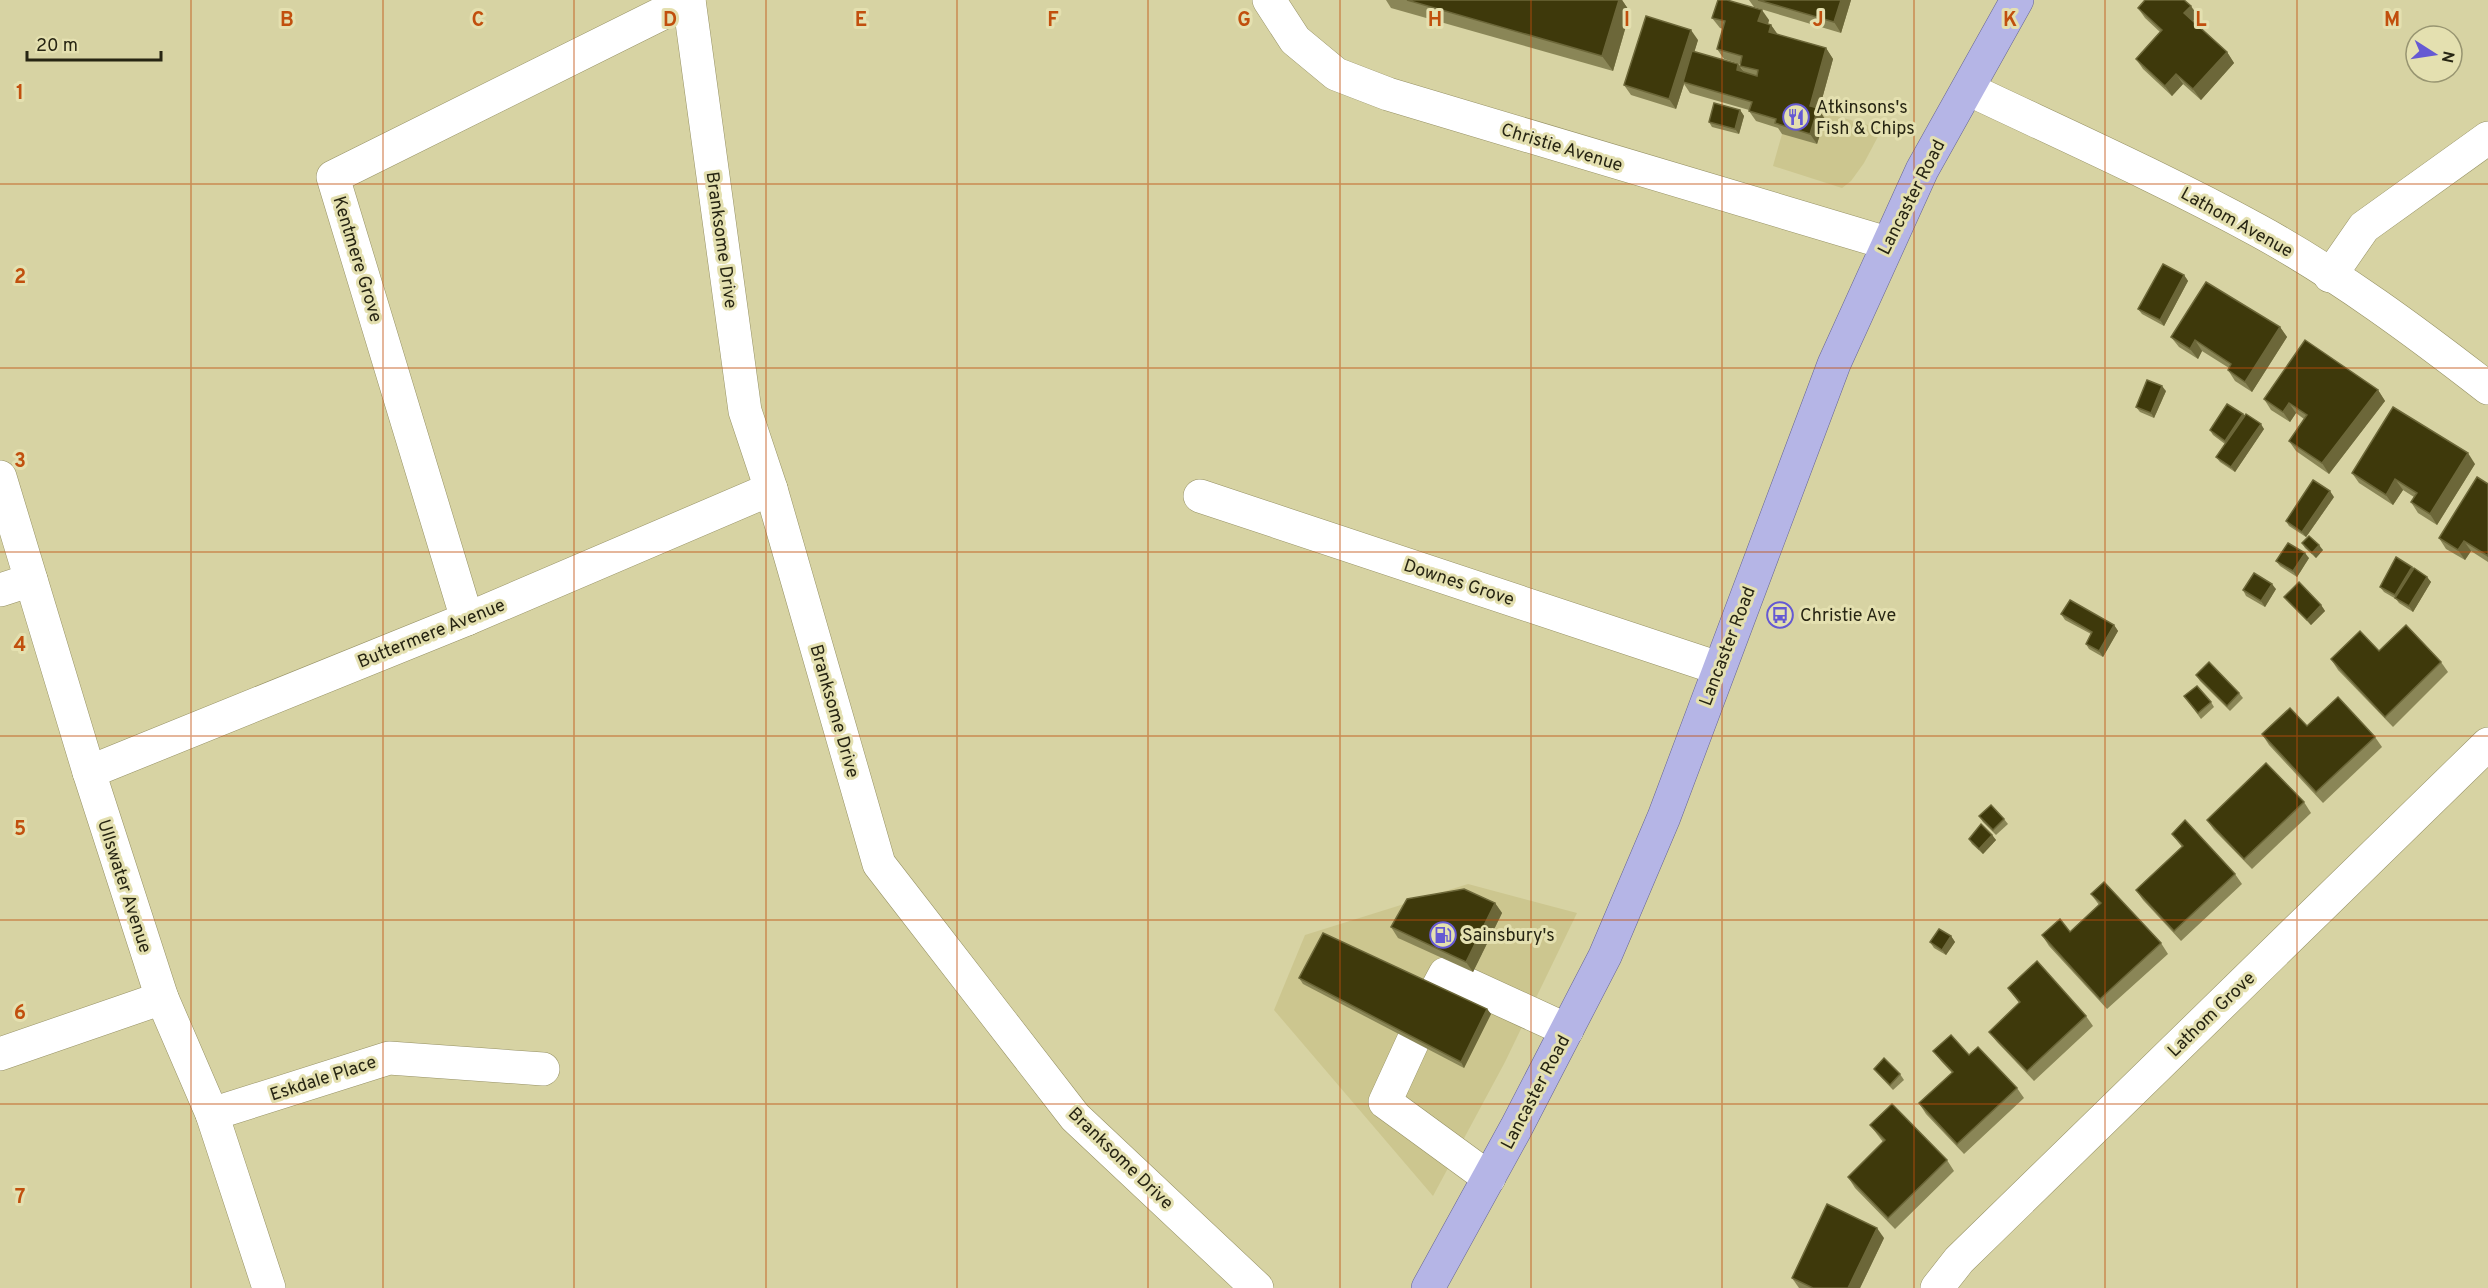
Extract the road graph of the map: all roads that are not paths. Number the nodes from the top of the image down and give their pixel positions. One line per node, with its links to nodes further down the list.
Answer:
1 (689, 0): 10 (street, Branksome Drive); 14 (street, Kentmere Grove)
2 (1269, 0): 6 (street, Christie Avenue)
3 (2017, 0): 4 (main road, Lancaster Road)
4 (1968, 89): 6 (main road, Lancaster Road); 7 (street, Lathom Avenue)
5 (2488, 138): 7 (street)
6 (1887, 243): 15 (main road, Lancaster Road)
7 (2330, 276): 8 (street, Lathom Avenue)
8 (2488, 388)
9 (0, 477): 12 (street, Ullswater Avenue)
10 (771, 489): 14 (street, Buttermere Avenue); 27 (street, Branksome Drive)
11 (1200, 496): 15 (street, Downes Grove)
12 (31, 580): 13 (street); 17 (street, Ullswater Avenue)
13 (0, 590)
14 (467, 619): 17 (street, Buttermere Avenue)
15 (1718, 668): 20 (main road, Lancaster Road)
16 (2488, 744): 29 (street, Lathom Grove)
17 (89, 772): 19 (street, Ullswater Avenue)
18 (1437, 990): 20 (street)
19 (162, 998): 22 (street); 24 (street, Ullswater Avenue)
20 (1567, 1030): 25 (main road, Lancaster Road)
21 (1413, 1041): 25 (street)
22 (0, 1054)
23 (543, 1069): 24 (street, Eskdale Place)
24 (212, 1114): 26 (street, Ullswater Avenue)
25 (1489, 1178): 28 (main road, Lancaster Road)
26 (269, 1288)
27 (1257, 1288)
28 (1428, 1288)
29 (1937, 1288)

